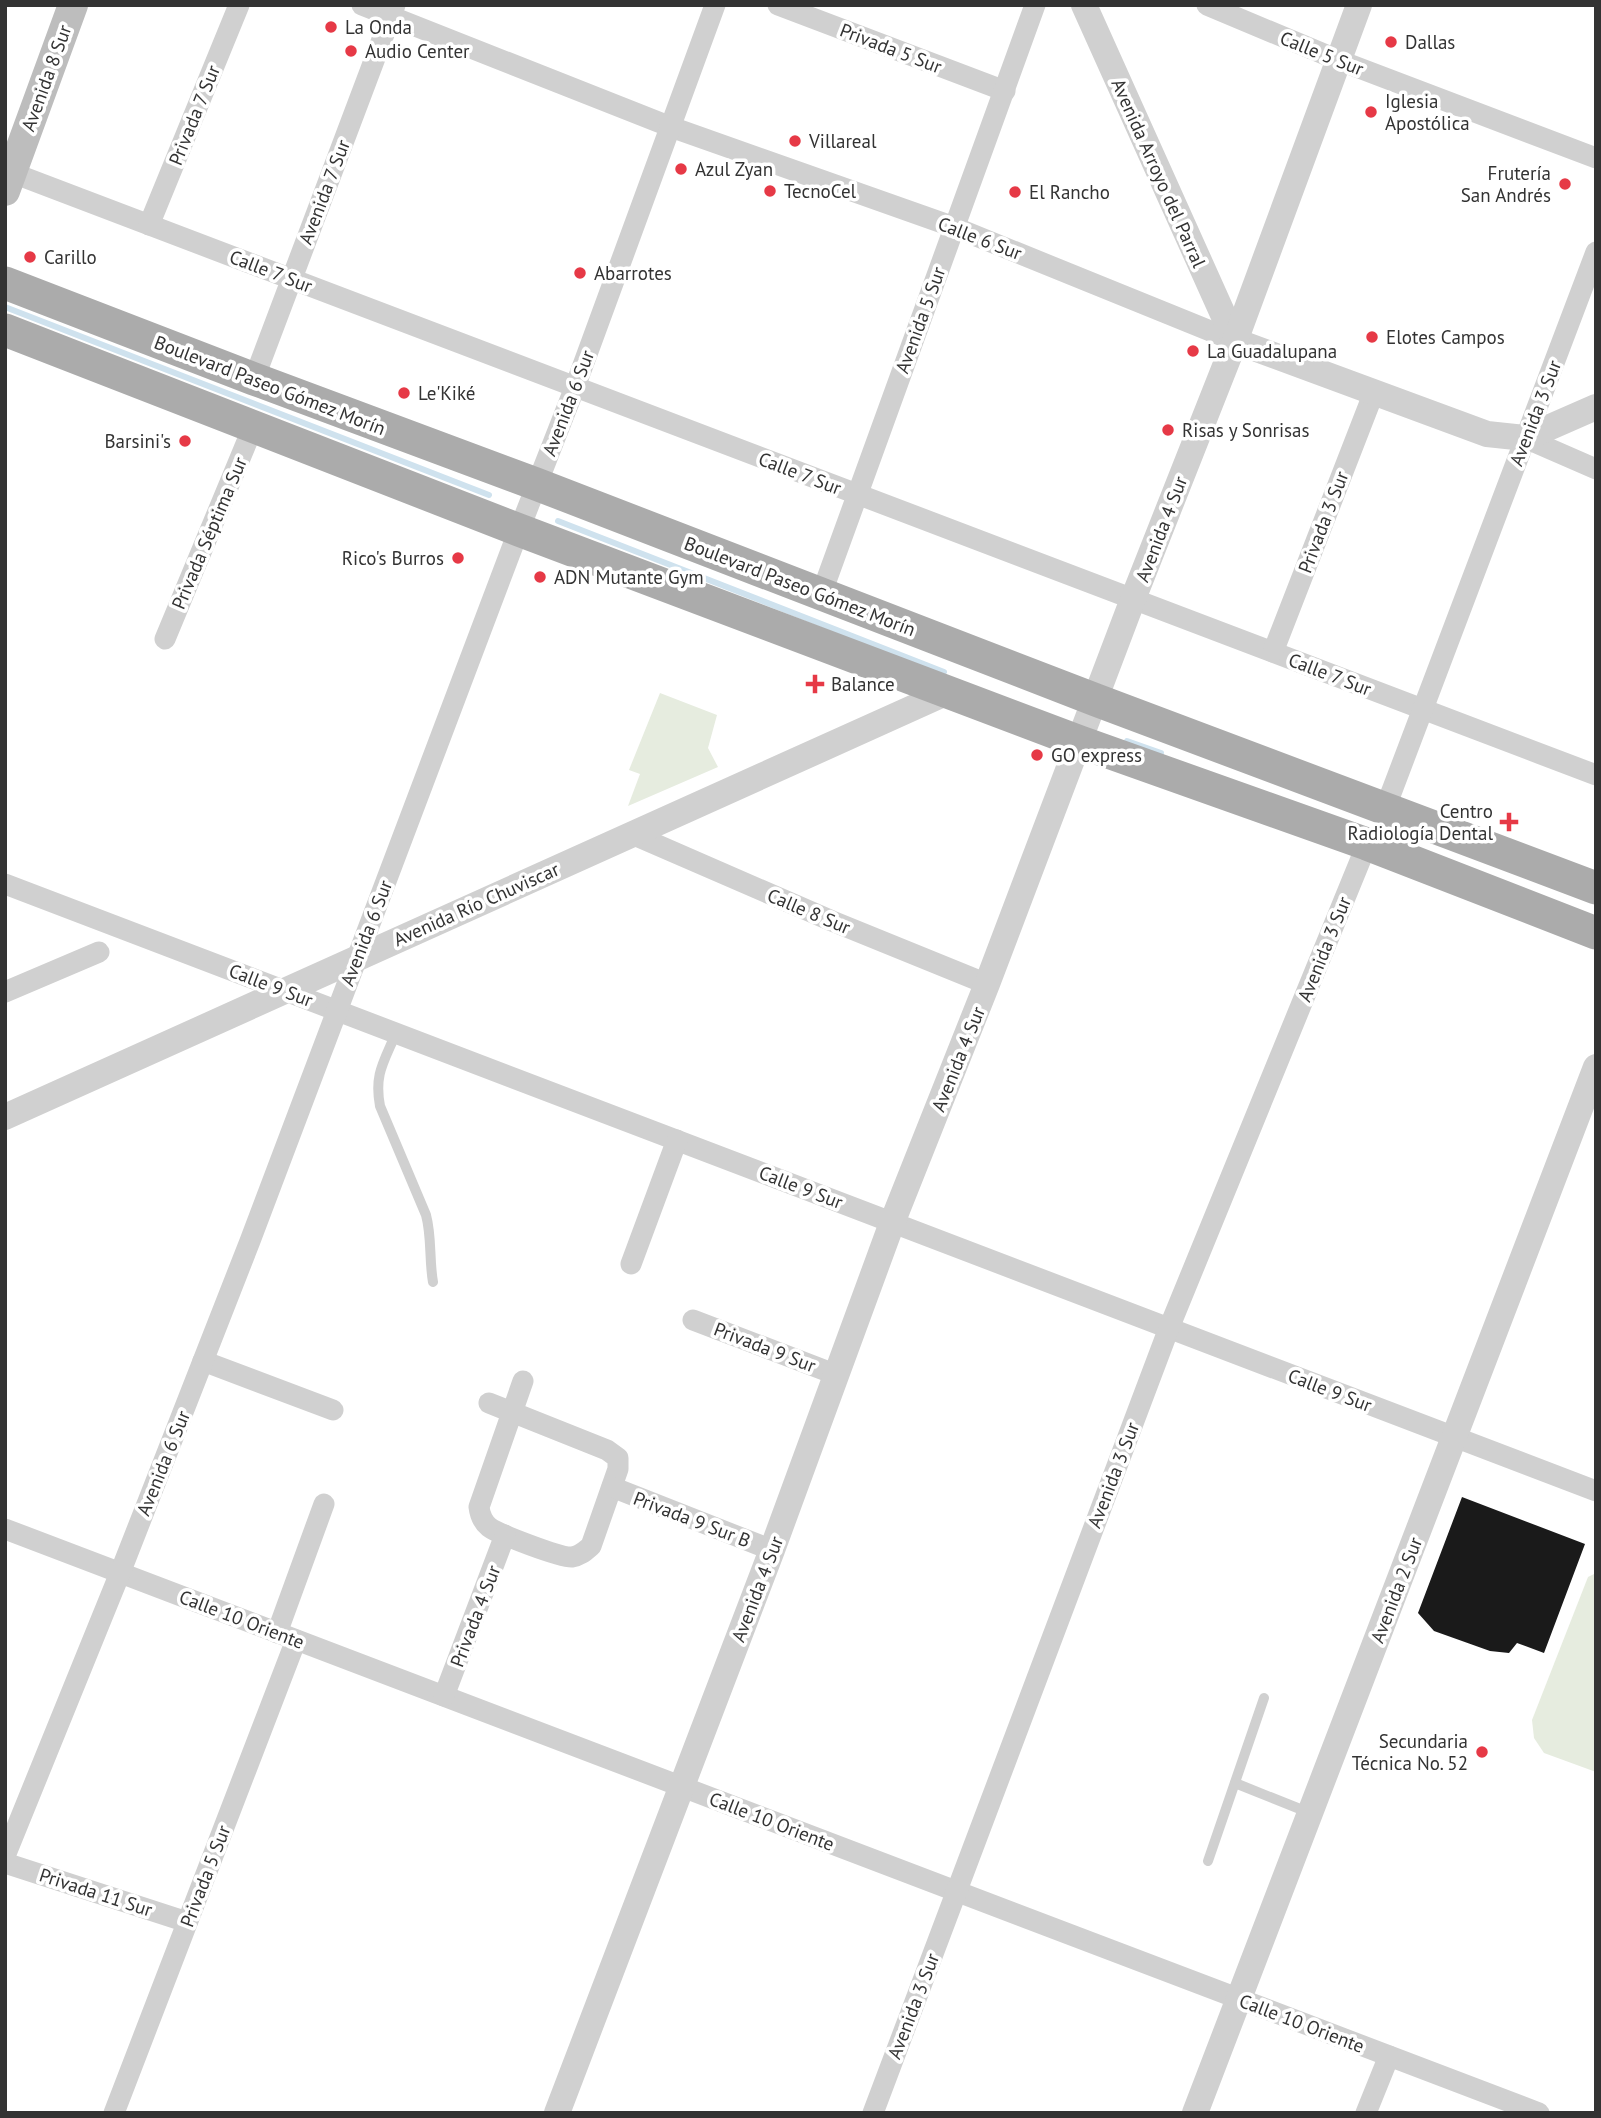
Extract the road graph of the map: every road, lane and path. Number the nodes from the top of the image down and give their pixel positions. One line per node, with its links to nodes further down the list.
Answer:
1 (73, 5): 15 (main road, Avenida 8 Sur)
2 (240, 5): 16 (street, Privada 7 Sur)
3 (362, 5): 10 (street, Calle 6 Sur)
4 (715, 5): 13 (street, Avenida 6 Sur)
5 (778, 5): 12 (street, Privada 5 Sur)
6 (1035, 5): 12 (street, Avenida 5 Sur)
7 (1084, 5): 22 (street, Avenida Arroyo del Parral)
8 (1207, 5): 11 (street, Calle 5 Sur)
9 (1359, 5): 11 (street, Avenida 4 Sur)
10 (394, 10): 13 (street, Calle 6 Sur); 19 (street, Avenida 7 Sur)
11 (1338, 60): 14 (street, Calle 5 Sur); 22 (street, Avenida 4 Sur)
12 (1005, 91): 17 (street, Avenida 5 Sur)
13 (671, 127): 17 (street, Calle 6 Sur); 24 (street, Avenida 6 Sur)
14 (1596, 158)
15 (7, 178): 16 (street, Calle 7 Sur)
16 (149, 225): 19 (street, Calle 7 Sur)
17 (954, 227): 22 (street, Calle 6 Sur); 31 (street, Avenida 5 Sur)
18 (1596, 252): 28 (street, Avenida 3 Sur)
19 (292, 279): 23 (street, Avenida 7 Sur); 24 (street, Calle 7 Sur)
20 (5, 283): 23 (main road, Boulevard Paseo Gómez Morín)
21 (5, 330): 27 (main road)
22 (1235, 341): 25 (street, Calle 6 Sur); 34 (street, Avenida 4 Sur)
23 (254, 379): 30 (main road, Boulevard Paseo Gómez Morín)
24 (575, 387): 30 (street, Avenida 6 Sur); 31 (street, Calle 7 Sur)
25 (1374, 392): 28 (street, Calle 6 Sur); 36 (street, Privada 3 Sur)
26 (1596, 407): 28 (street)
27 (253, 426): 32 (main road); 35 (street, Privada Séptima Sur)
28 (1525, 438): 29 (street, Calle 6 Sur); 40 (street, Avenida 3 Sur)
29 (1596, 469)
30 (536, 484): 32 (street, Avenida 6 Sur); 33 (main road, Boulevard Paseo Gómez Morín)
31 (857, 494): 33 (street, Avenida 5 Sur); 34 (street, Calle 7 Sur)
32 (519, 530): 38 (main road); 50 (street, Avenida 6 Sur)
33 (821, 595): 37 (main road, Boulevard Paseo Gómez Morín)
34 (1133, 599): 36 (street, Calle 7 Sur); 39 (street, Avenida 4 Sur)
35 (164, 639)
36 (1273, 652): 40 (street, Calle 7 Sur)
37 (1031, 675): 38 (main road); 39 (main road, Boulevard Paseo Gómez Morín)
38 (947, 692): 41 (main road); 44 (street, Avenida Río Chuviscar)
39 (1096, 700): 41 (street, Avenida 4 Sur); 43 (main road, Boulevard Paseo Gómez Morín)
40 (1422, 709): 42 (street, Calle 7 Sur); 43 (street, Avenida 3 Sur)
41 (1080, 742): 45 (main road); 51 (street, Avenida 4 Sur)
42 (1596, 775)
43 (1385, 809): 47 (main road, Boulevard Paseo Gómez Morín)
44 (632, 834): 50 (street, Avenida Río Chuviscar); 51 (street, Calle 8 Sur)
45 (1367, 844): 48 (main road); 63 (street, Avenida 3 Sur)
46 (5, 884): 52 (street, Calle 9 Sur)
47 (1596, 888)
48 (1596, 933)
49 (99, 952): 53 (street)
50 (357, 958): 52 (street, Avenida Río Chuviscar); 54 (street, Avenida 6 Sur)
51 (987, 984): 59 (street, Avenida 4 Sur)
52 (285, 991): 54 (street, Calle 9 Sur); 57 (street, Avenida Río Chuviscar)
53 (5, 992)
54 (337, 1010): 55 (street, Calle 9 Sur); 64 (street, Avenida 6 Sur)
55 (396, 1033): 58 (street, Calle 9 Sur); 61 (lane)
56 (1596, 1067): 70 (street, Avenida 2 Sur)
57 (5, 1117)
58 (677, 1140): 59 (street, Calle 9 Sur); 60 (street)
59 (892, 1223): 63 (street, Calle 9 Sur); 65 (street, Avenida 4 Sur)
60 (631, 1264)
61 (433, 1282)
62 (693, 1320): 65 (street, Privada 9 Sur)
63 (1169, 1328): 70 (street, Calle 9 Sur); 87 (street, Avenida 3 Sur)
64 (203, 1361): 68 (street); 77 (street, Avenida 6 Sur)
65 (837, 1375): 76 (street, Avenida 4 Sur)
66 (523, 1381): 69 (street)
67 (489, 1403): 69 (street)
68 (333, 1410)
69 (512, 1412): 71 (street); 75 (street)
70 (1454, 1437): 72 (street, Calle 9 Sur); 83 (street, Avenida 2 Sur)
71 (612, 1488): 75 (street); 76 (street, Privada 9 Sur B)
72 (1596, 1491)
73 (324, 1504): 78 (street, Privada 5 Sur)
74 (5, 1529): 77 (street, Calle 10 Oriente)
75 (505, 1535): 79 (street, Privada 4 Sur)
76 (772, 1550): 82 (street, Avenida 4 Sur)
77 (120, 1573): 78 (street, Calle 10 Oriente); 84 (street, Avenida 6 Sur)
78 (287, 1636): 79 (street, Calle 10 Oriente); 88 (street, Privada 5 Sur)
79 (444, 1696): 82 (street, Calle 10 Oriente)
80 (1264, 1698): 81 (lane)
81 (1236, 1783): 83 (lane); 85 (lane)
82 (682, 1787): 87 (street, Calle 10 Oriente); 93 (street, Avenida 4 Sur)
83 (1310, 1813): 89 (street, Avenida 2 Sur)
84 (5, 1856)
85 (1208, 1861)
86 (5, 1863): 88 (street, Privada 11 Sur)
87 (957, 1891): 89 (street, Calle 10 Oriente); 94 (street, Avenida 3 Sur)
88 (187, 1922): 92 (street, Privada 5 Sur)
89 (1239, 1999): 90 (street, Calle 10 Oriente); 95 (street, Avenida 2 Sur)
90 (1389, 2056): 91 (street, Calle 10 Oriente); 96 (street)
91 (1516, 2109): 97 (street, Calle 10 Oriente)
92 (114, 2113)
93 (557, 2113)
94 (873, 2113)
95 (1195, 2113)
96 (1366, 2113)
97 (1539, 2113)

